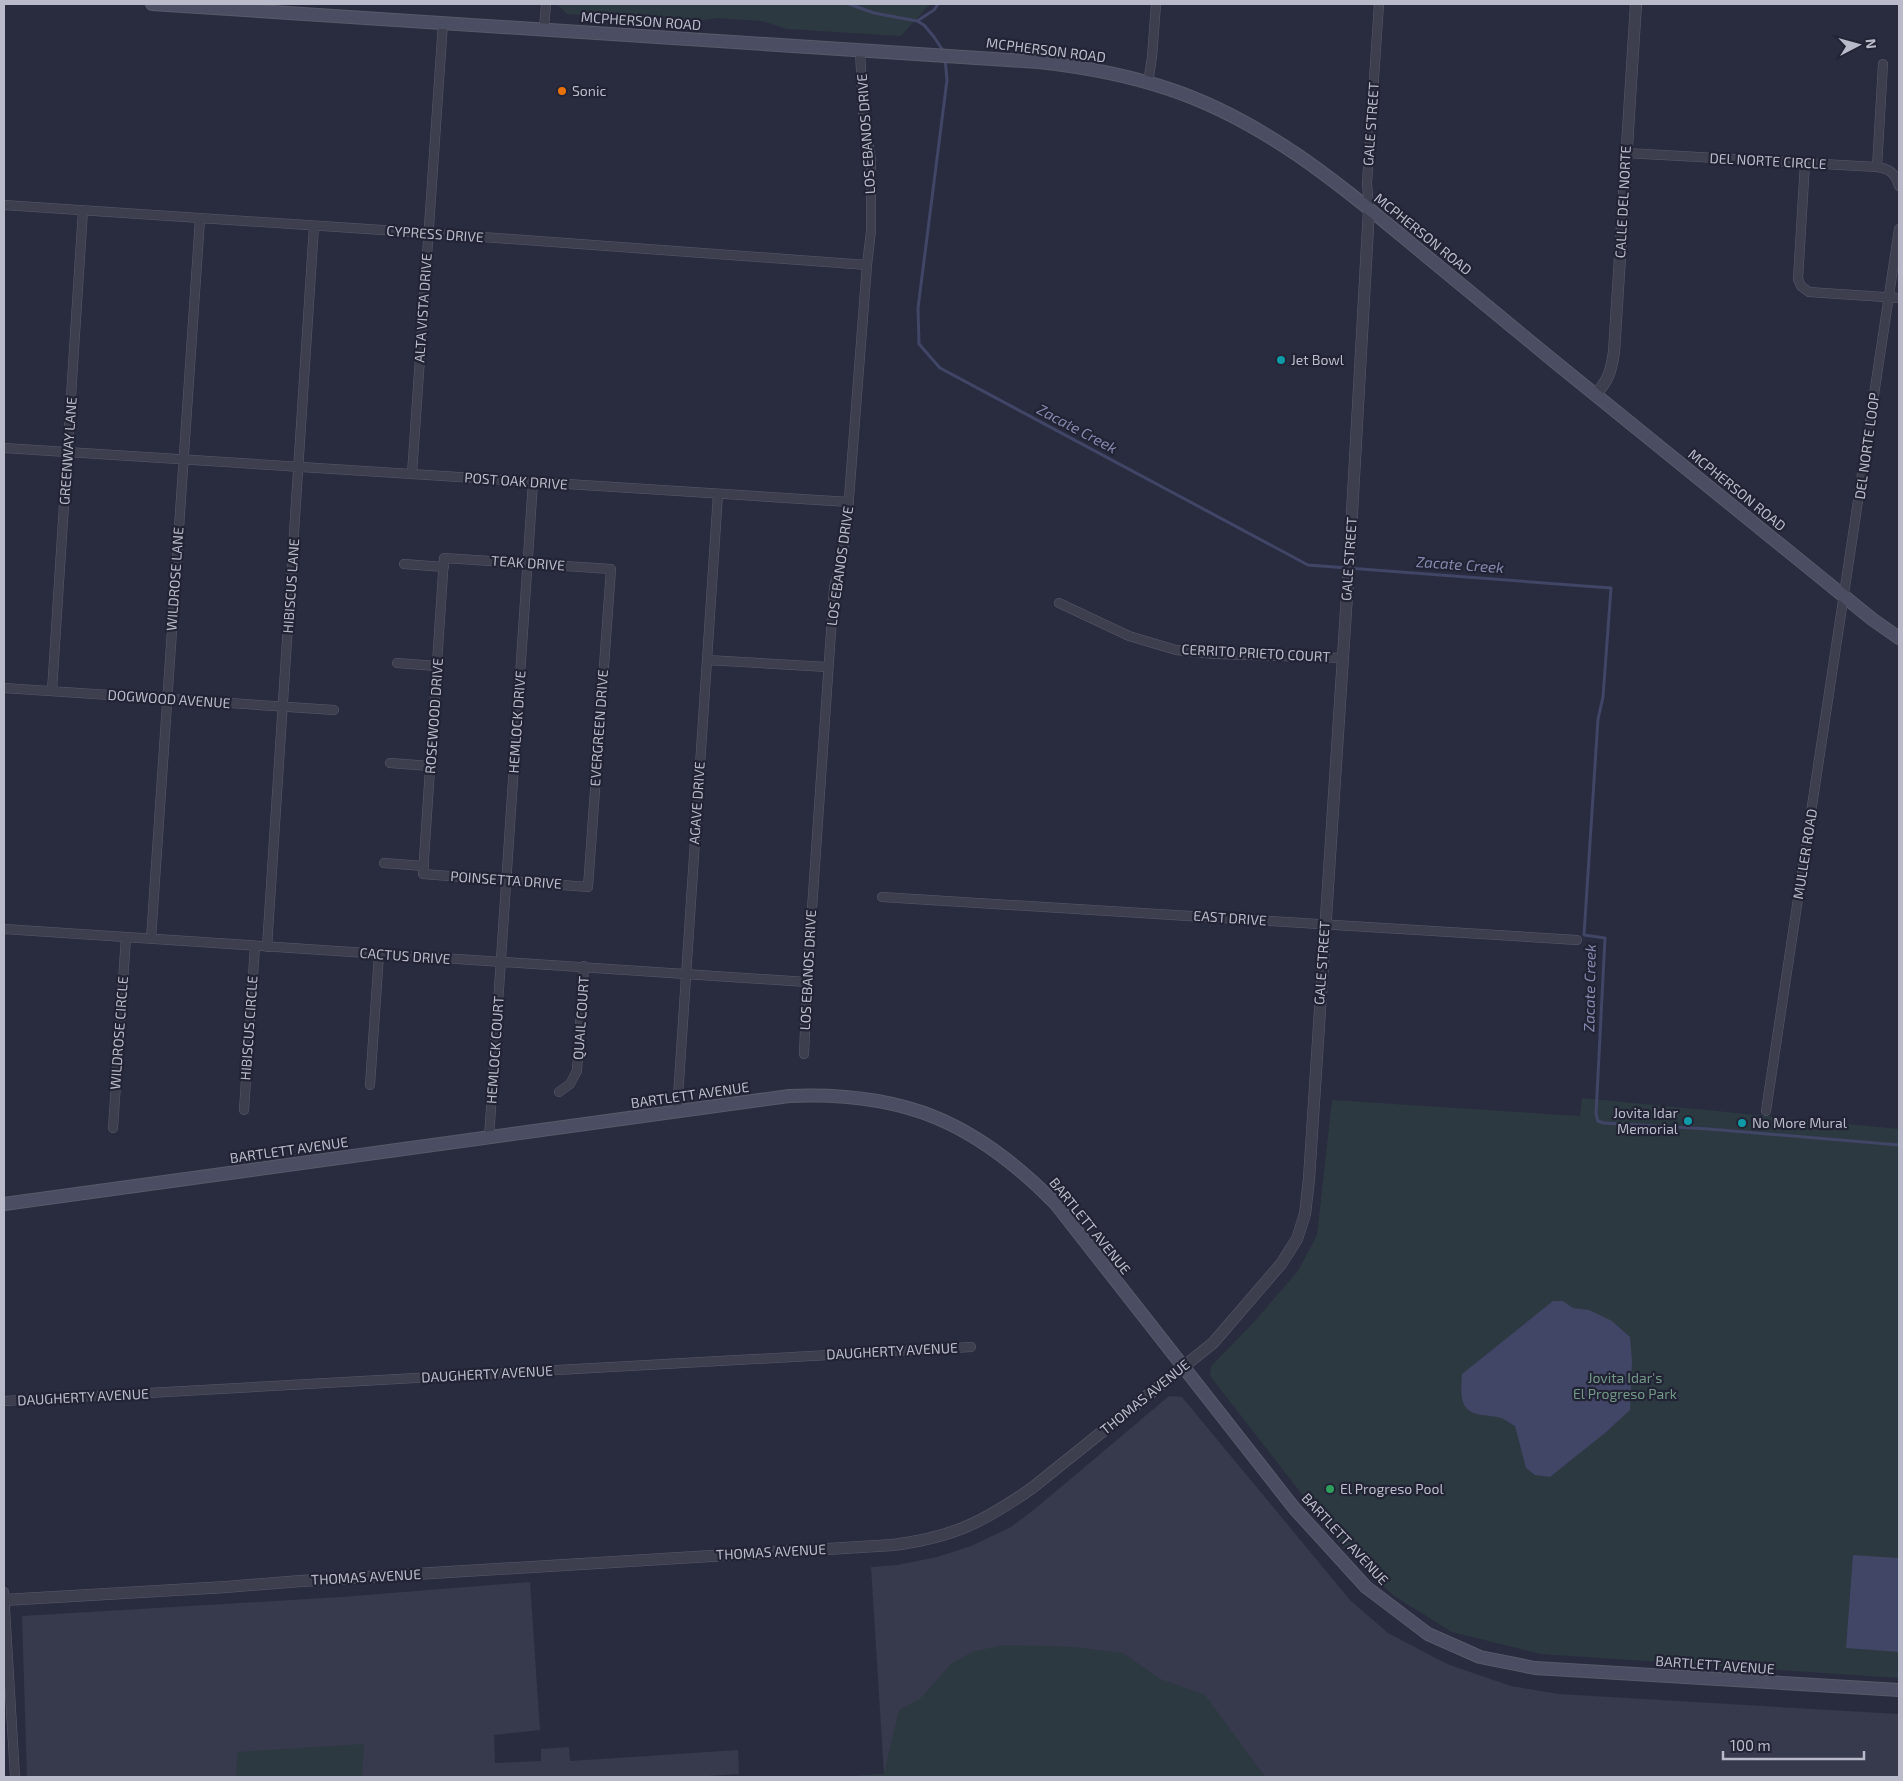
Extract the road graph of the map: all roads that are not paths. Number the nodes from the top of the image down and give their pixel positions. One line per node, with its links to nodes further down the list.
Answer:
1 (152, 4): 6 (main road, MCPHERSON ROAD)
2 (546, 4): 7 (street)
3 (1156, 4): 10 (street)
4 (1379, 4): 16 (street, GALE STREET)
5 (1636, 4): 11 (street, CALLE DEL NORTE)
6 (443, 23): 7 (main road, MCPHERSON ROAD); 21 (street, ALTA VISTA DRIVE)
7 (544, 29): 8 (main road, MCPHERSON ROAD)
8 (860, 50): 10 (main road, MCPHERSON ROAD); 22 (street, LOS EBANOS DRIVE)
9 (1883, 64): 13 (street)
10 (1148, 83): 16 (main road, MCPHERSON ROAD)
11 (1626, 153): 12 (street, DEL NORTE CIRCLE); 25 (street, CALLE DEL NORTE)
12 (1805, 163): 13 (street, DEL NORTE CIRCLE); 23 (street)
13 (1877, 167): 14 (street, DEL NORTE CIRCLE)
14 (1899, 186)
15 (4, 206): 17 (street, CYPRESS DRIVE)
16 (1369, 209): 25 (main road, MCPHERSON ROAD); 41 (street, GALE STREET)
17 (83, 210): 18 (street, CYPRESS DRIVE); 27 (street, GREENWAY LANE)
18 (200, 219): 19 (street, CYPRESS DRIVE); 28 (street, WILDROSE LANE)
19 (314, 226): 21 (street, CYPRESS DRIVE); 29 (street, HIBISCUS LANE)
20 (1899, 229): 23 (street)
21 (428, 233): 22 (street, CYPRESS DRIVE); 30 (street, ALTA VISTA DRIVE)
22 (867, 265): 33 (street, LOS EBANOS DRIVE)
23 (1889, 297): 24 (street); 38 (street, DEL NORTE LOOP)
24 (1899, 298)
25 (1595, 395): 38 (main road, MCPHERSON ROAD)
26 (4, 448): 27 (street, POST OAK DRIVE)
27 (68, 452): 28 (street, POST OAK DRIVE); 47 (street, GREENWAY LANE)
28 (183, 459): 29 (street, POST OAK DRIVE); 48 (street, WILDROSE LANE)
29 (299, 467): 30 (street, POST OAK DRIVE); 49 (street, HIBISCUS LANE)
30 (412, 474): 31 (street, POST OAK DRIVE)
31 (533, 482): 32 (street, POST OAK DRIVE); 35 (street, HEMLOCK DRIVE)
32 (718, 494): 33 (street, POST OAK DRIVE); 42 (street, AGAVE DRIVE)
33 (850, 502): 45 (street, LOS EBANOS DRIVE)
34 (444, 562): 35 (street, TEAK DRIVE); 36 (street, TEAK DRIVE); 44 (street, ROSEWOOD DRIVE)
35 (528, 563): 37 (street, TEAK DRIVE); 55 (street, HEMLOCK DRIVE)
36 (404, 564)
37 (610, 569): 56 (street, EVERGREEN DRIVE)
38 (1844, 596): 40 (main road, MCPHERSON ROAD); 74 (street, MULLER ROAD)
39 (1059, 603): 41 (street, CERRITO PRIETO COURT)
40 (1899, 638)
41 (1342, 658): 58 (street, GALE STREET)
42 (707, 660): 45 (street); 68 (street, AGAVE DRIVE)
43 (397, 663): 44 (street)
44 (437, 666): 52 (street, ROSEWOOD DRIVE)
45 (827, 667): 69 (street, LOS EBANOS DRIVE)
46 (4, 688): 47 (street, DOGWOOD AVENUE)
47 (52, 691): 48 (street, DOGWOOD AVENUE)
48 (168, 698): 49 (street, DOGWOOD AVENUE); 61 (street, WILDROSE LANE)
49 (283, 707): 50 (street, DOGWOOD AVENUE); 64 (street, HIBISCUS LANE)
50 (334, 710)
51 (390, 763): 52 (street)
52 (430, 766): 54 (street, ROSEWOOD DRIVE)
53 (384, 863): 54 (street, POINSETTA DRIVE)
54 (423, 870): 55 (street, POINSETTA DRIVE)
55 (506, 880): 56 (street, POINSETTA DRIVE); 66 (street, HEMLOCK DRIVE)
56 (588, 886)
57 (882, 897): 58 (street, EAST DRIVE)
58 (1325, 924): 62 (street, EAST DRIVE); 76 (street, GALE STREET)
59 (4, 929): 60 (street, CACTUS DRIVE)
60 (126, 938): 61 (street, CACTUS DRIVE); 77 (street, WILDROSE CIRCLE)
61 (152, 939): 63 (street, CACTUS DRIVE)
62 (1577, 940)
63 (255, 946): 64 (street, CACTUS DRIVE); 73 (street, HIBISCUS CIRCLE)
64 (267, 947): 65 (street, CACTUS DRIVE)
65 (379, 954): 66 (street, CACTUS DRIVE); 71 (street)
66 (501, 962): 67 (street, CACTUS DRIVE); 78 (street, HEMLOCK COURT)
67 (584, 966): 68 (street, CACTUS DRIVE); 72 (street, QUAIL COURT)
68 (686, 975): 69 (street, CACTUS DRIVE); 75 (street, AGAVE DRIVE)
69 (807, 982): 70 (street, LOS EBANOS DRIVE)
70 (804, 1054)
71 (370, 1085)
72 (558, 1092)
73 (244, 1110)
74 (1766, 1111)
75 (677, 1112): 78 (main road, BARTLETT AVENUE); 81 (main road, BARTLETT AVENUE)
76 (1312, 1113): 81 (street, THOMAS AVENUE)
77 (113, 1128)
78 (489, 1138): 79 (main road, BARTLETT AVENUE)
79 (4, 1204)
80 (971, 1347): 82 (street, DAUGHERTY AVENUE)
81 (1182, 1367): 84 (street, THOMAS AVENUE); 85 (main road, BARTLETT AVENUE)
82 (4, 1401)
83 (4, 1592): 84 (street)
84 (4, 1600): 86 (street)
85 (1899, 1690)
86 (15, 1777)

